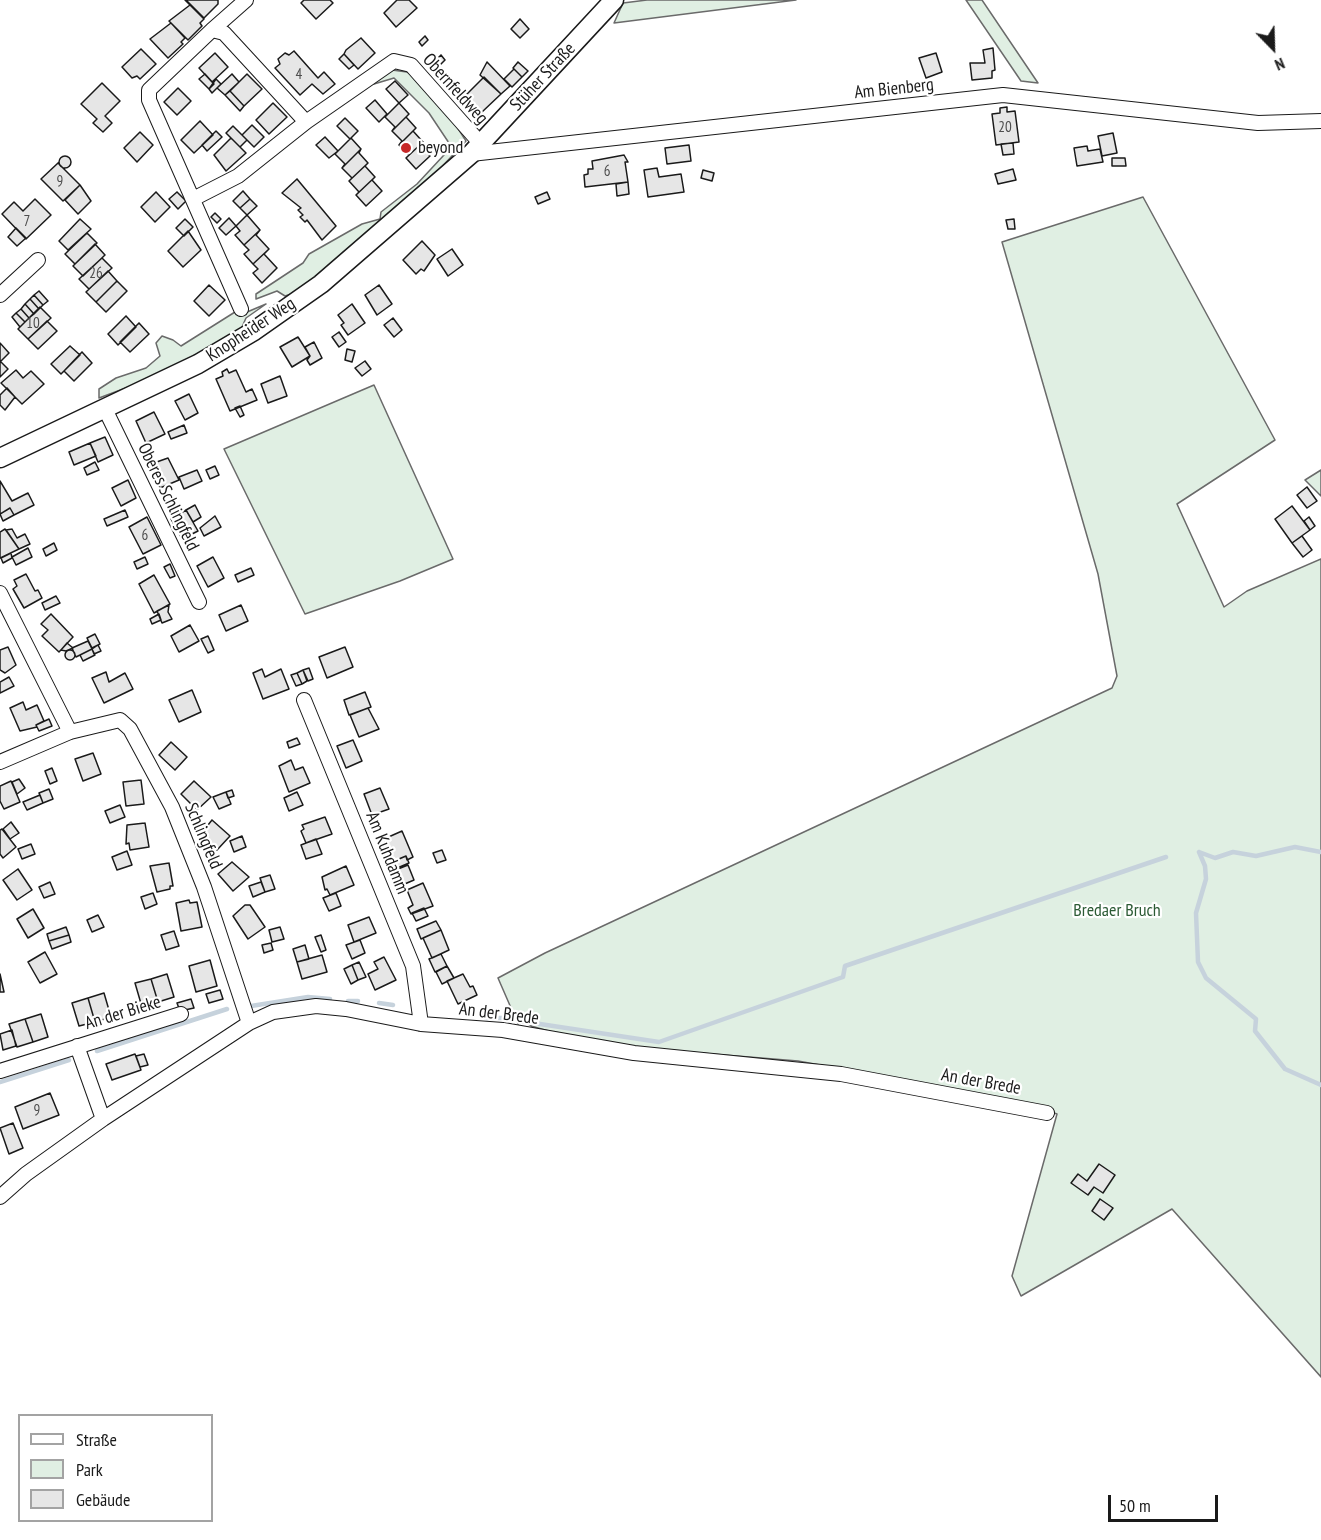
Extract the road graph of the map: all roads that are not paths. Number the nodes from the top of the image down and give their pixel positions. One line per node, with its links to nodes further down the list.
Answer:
1 (246, 0): 3 (street)
2 (614, 0): 6 (main road, Stüher Straße)
3 (212, 30): 5 (street); 7 (street)
4 (1321, 121): 6 (street, Am Bienberg)
5 (306, 123): 6 (street, Obernfeldweg); 7 (street)
6 (476, 149): 11 (main road, Knopheider Weg)
7 (193, 199): 10 (street)
8 (38, 260): 9 (street)
9 (0, 295)
10 (241, 309)
11 (105, 409): 12 (main road, Knopheider Weg); 14 (street, Oberes Schlingfeld)
12 (0, 458)
13 (0, 593): 16 (street)
14 (200, 602)
15 (304, 700): 20 (street, Am Kuhdamm)
16 (70, 732): 17 (street, Schlingfeld); 19 (street, Schlingfeld)
17 (0, 762)
18 (181, 1014): 21 (street, An der Bieke)
19 (249, 1023): 20 (street, An der Brede); 24 (street, An der Brede)
20 (421, 1024): 23 (street, An der Brede)
21 (77, 1046): 22 (street, An der Bieke); 24 (street, An der Bieke)
22 (0, 1071)
23 (1047, 1113)
24 (103, 1119): 25 (street, An der Brede)
25 (0, 1197)

